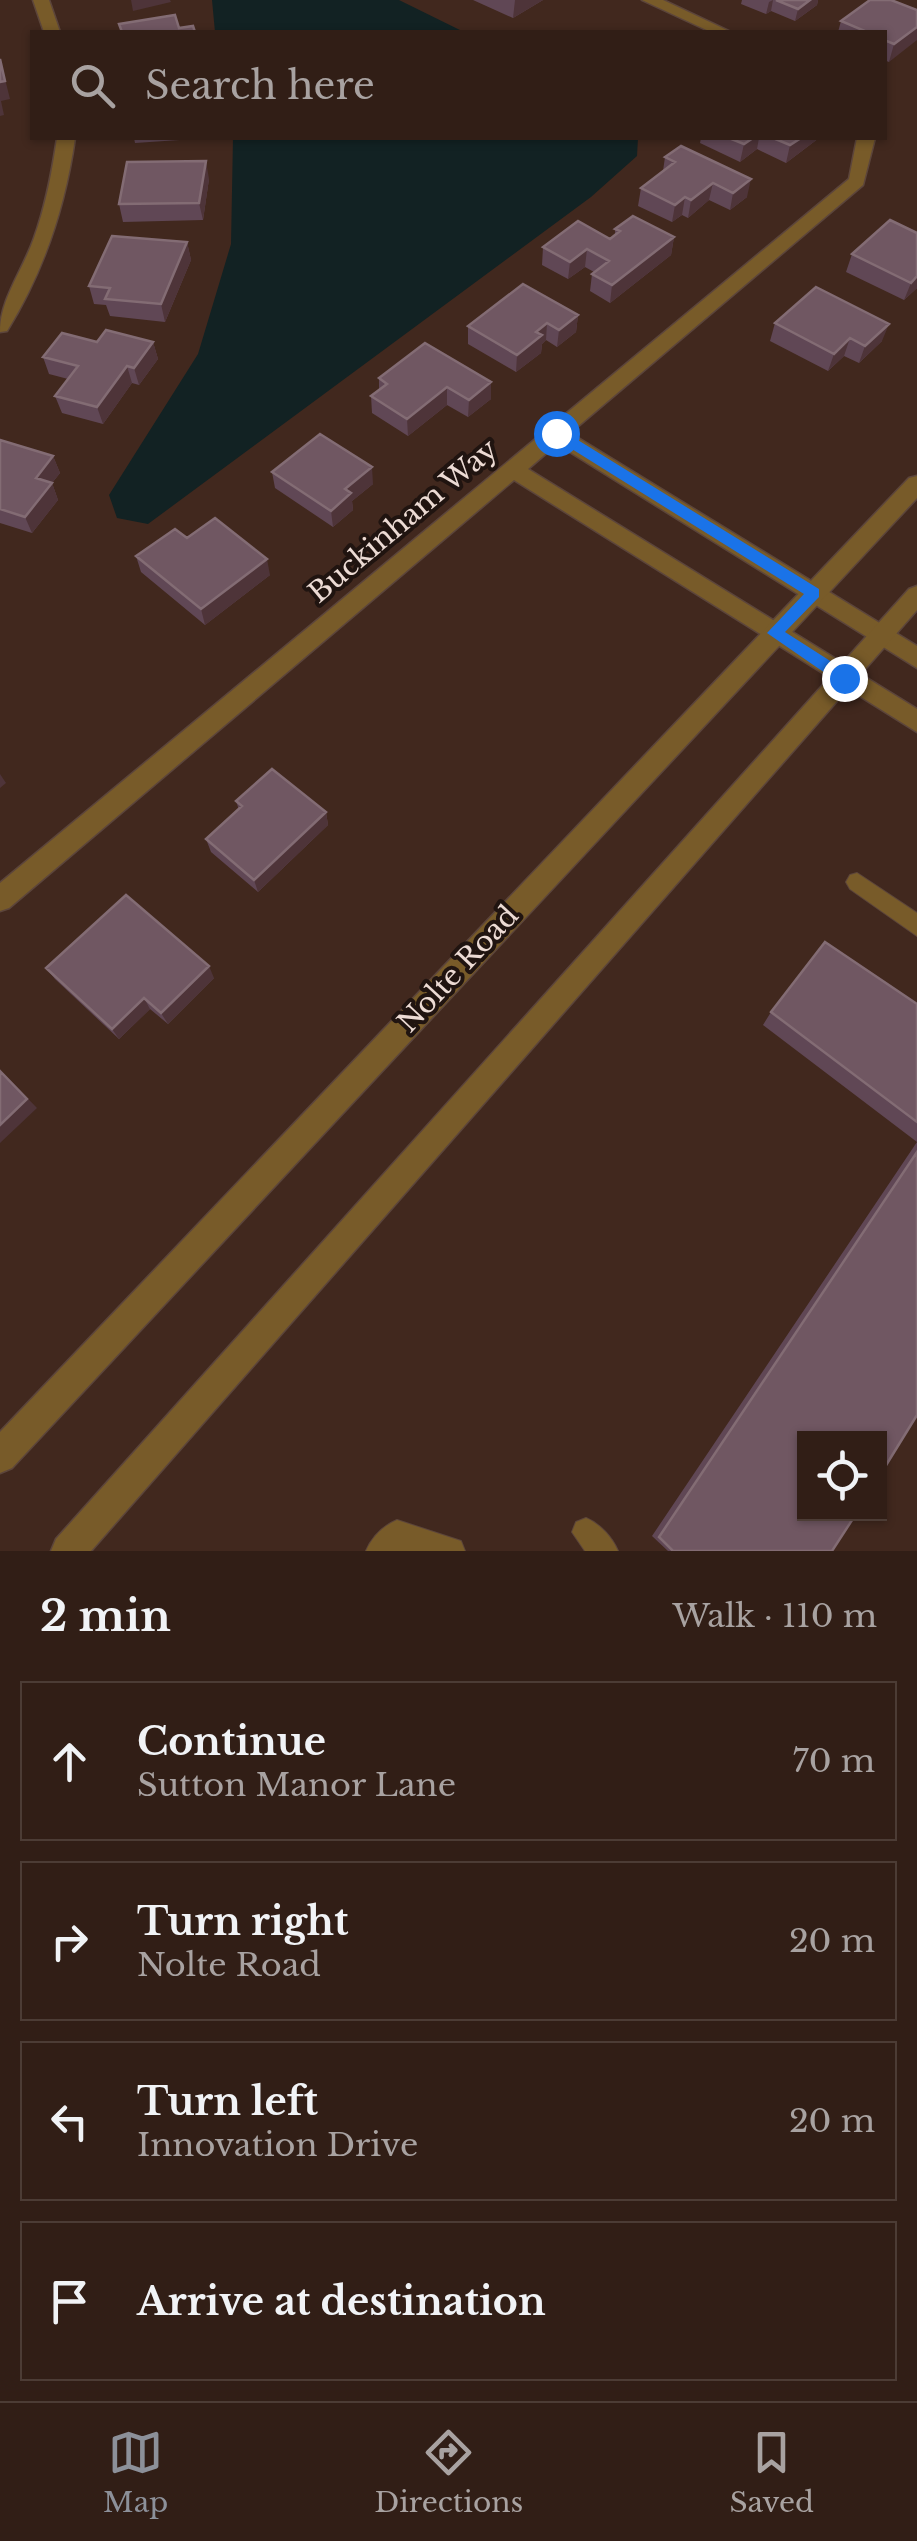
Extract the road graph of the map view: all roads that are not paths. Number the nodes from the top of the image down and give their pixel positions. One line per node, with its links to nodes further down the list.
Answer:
1 (41, 0): 3 (street)
2 (650, 0): 4 (street)
3 (51, 30)
4 (718, 30)
5 (66, 140): 7 (street)
6 (866, 140): 8 (street, Buckinham Way)
7 (0, 326)
8 (556, 433): 9 (street, Buckinham Way); 11 (street)
9 (512, 470): 13 (street); 19 (street, Buckinham Way)
10 (917, 484): 11 (street, Nolte Road)
11 (814, 593): 13 (street, Nolte Road); 14 (street)
12 (917, 595): 14 (street)
13 (774, 633): 16 (street); 21 (street, Nolte Road)
14 (881, 636): 15 (street); 16 (street)
15 (917, 658)
16 (844, 678): 17 (street); 22 (street)
17 (917, 722)
18 (857, 882): 20 (lane)
19 (0, 899)
20 (917, 926)
21 (0, 1456)
22 (68, 1551)
23 (380, 1551): 24 (lane)
24 (451, 1551)

